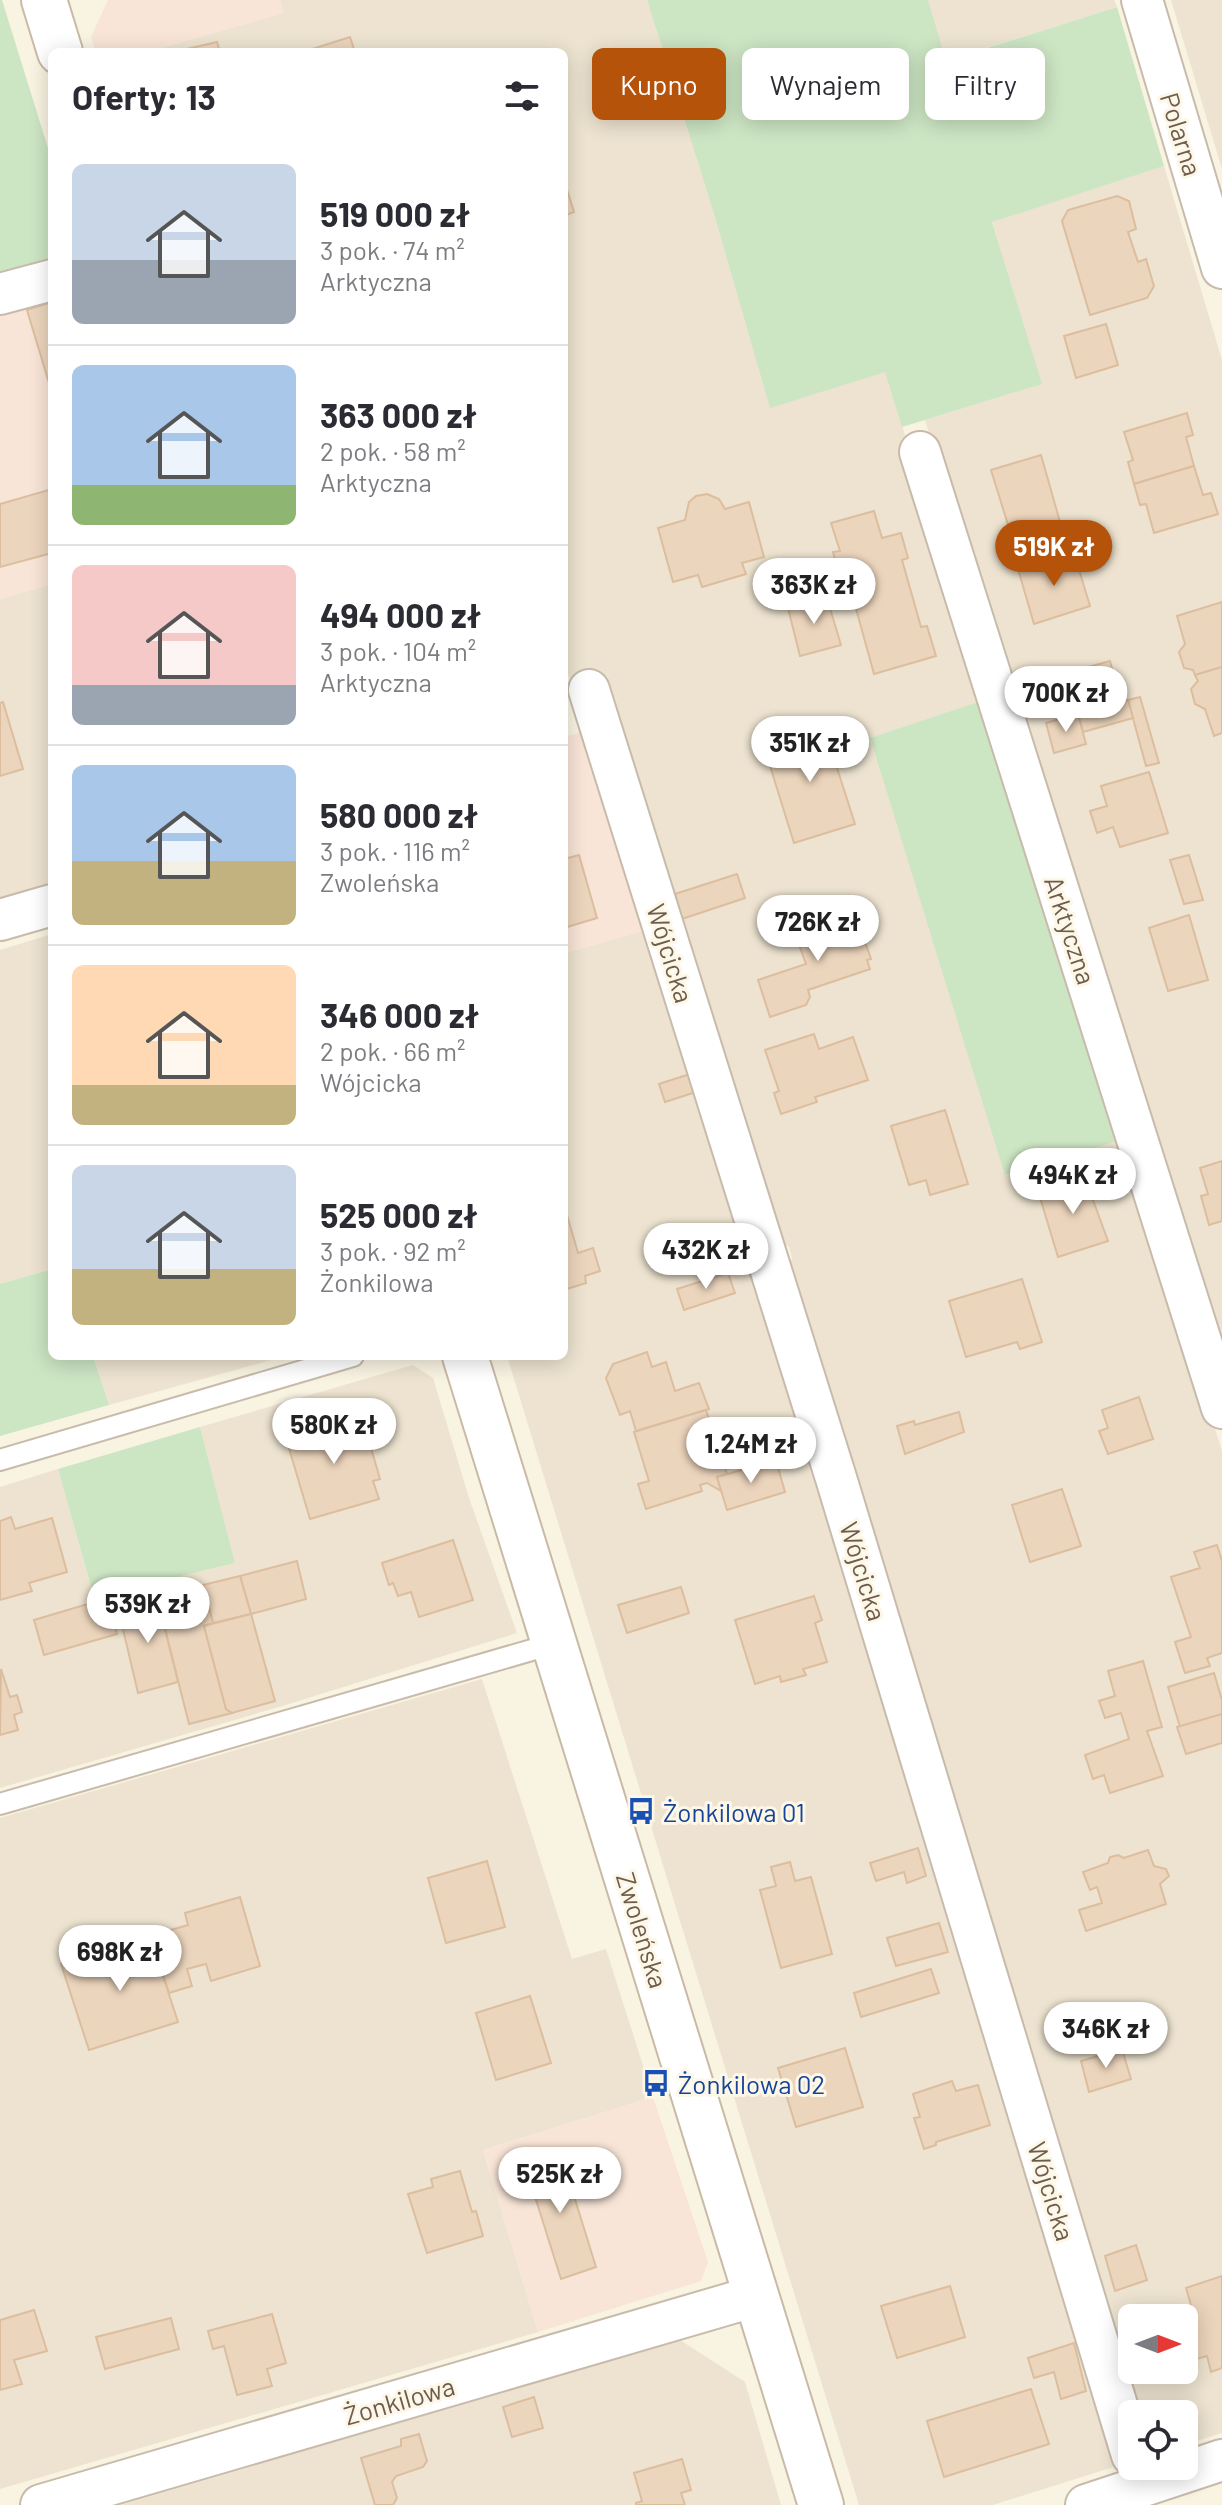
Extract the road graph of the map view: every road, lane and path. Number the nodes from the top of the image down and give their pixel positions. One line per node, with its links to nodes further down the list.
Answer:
1 (44, 0): 3 (street)
2 (1142, 0): 4 (street, Polarna)
3 (59, 48)
4 (1222, 268)
5 (48, 281): 6 (street)
6 (0, 294)
7 (920, 452): 13 (street, Arktyczna)
8 (589, 690): 18 (street, Wójcicka)
9 (48, 906): 10 (street)
10 (0, 920)
11 (339, 1360): 14 (lane)
12 (466, 1360): 15 (street, Zwoleńska)
13 (1222, 1408)
14 (0, 1460)
15 (556, 1643): 16 (lane); 17 (street, Zwoleńska)
16 (0, 1804)
17 (756, 2296): 22 (street, Żonkilowa); 23 (street, Zwoleńska)
18 (1118, 2410)
19 (1222, 2460): 20 (street)
20 (1198, 2463)
21 (1122, 2480): 24 (street)
22 (41, 2505)
23 (821, 2505)
24 (1086, 2505)

